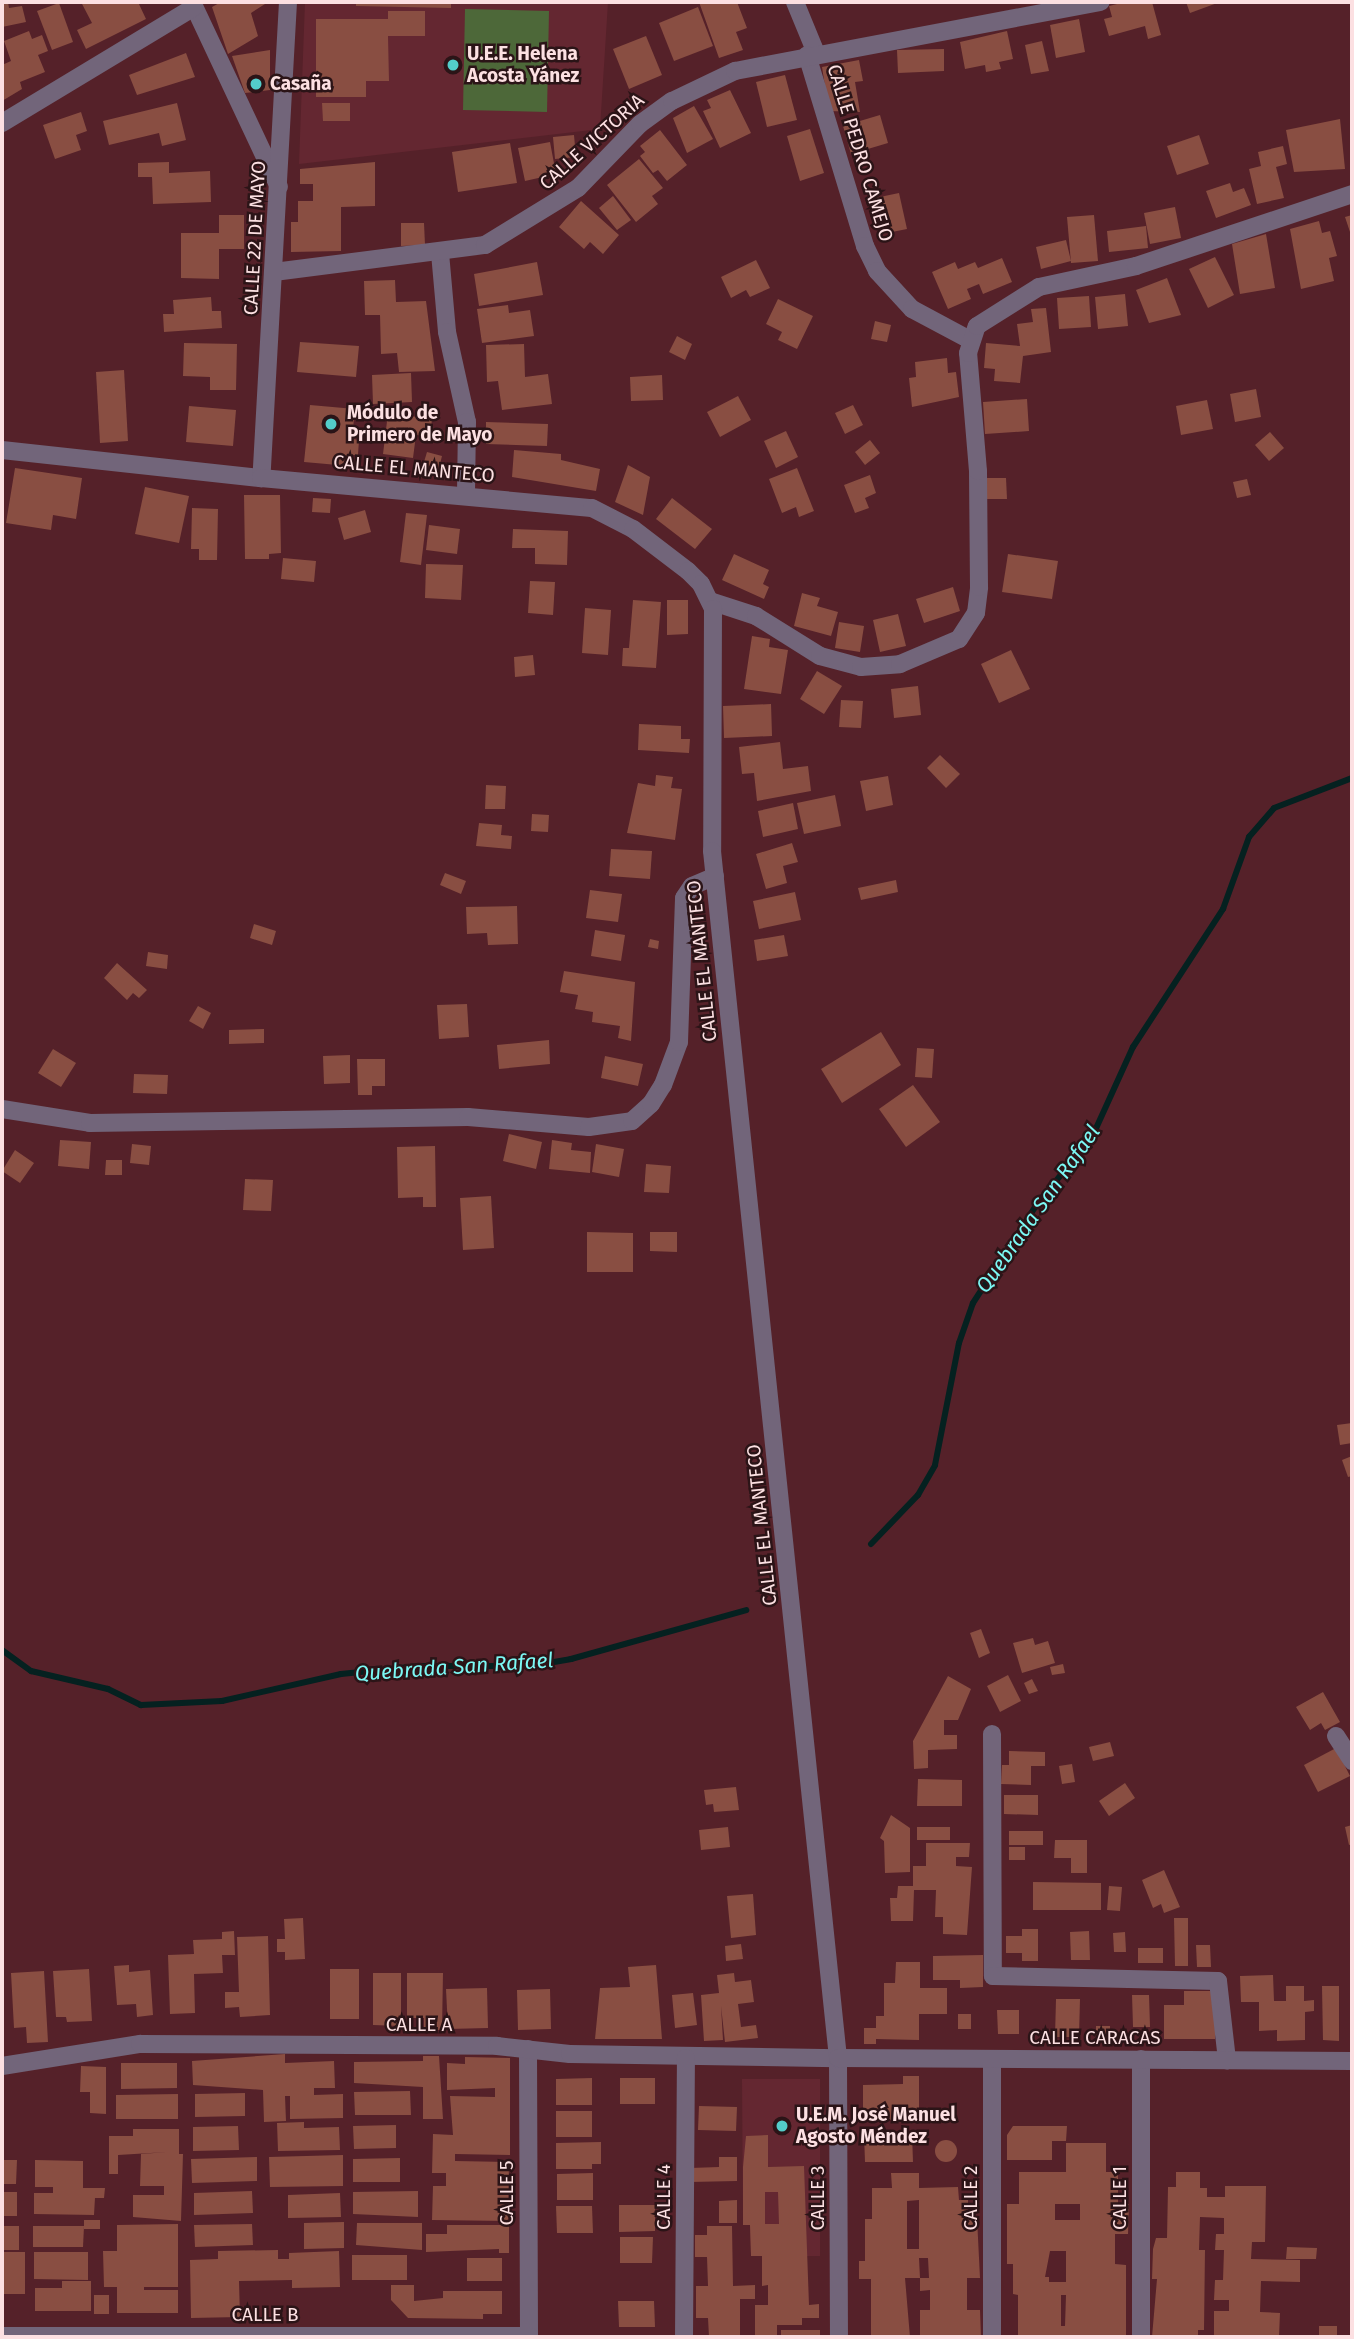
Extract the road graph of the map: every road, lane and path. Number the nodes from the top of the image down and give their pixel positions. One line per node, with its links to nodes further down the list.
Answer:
1 (288, 2): 7 (street, CALLE 22 DE MAYO)
2 (795, 2): 5 (street, CALLE PEDRO CAMEJO)
3 (1101, 2): 5 (street, CALLE VICTORIA)
4 (193, 4): 6 (street); 7 (street)
5 (812, 54): 9 (street, CALLE VICTORIA); 11 (street, CALLE PEDRO CAMEJO)
6 (2, 123)
7 (279, 187): 10 (street, CALLE 22 DE MAYO)
8 (1352, 194): 11 (street)
9 (440, 253): 10 (street, CALLE VICTORIA); 14 (street)
10 (274, 272): 13 (street, CALLE 22 DE MAYO)
11 (970, 340): 15 (street)
12 (2, 450): 13 (street, CALLE EL MANTECO)
13 (261, 478): 14 (street, CALLE EL MANTECO)
14 (466, 494): 15 (street, CALLE EL MANTECO)
15 (710, 601): 16 (street, CALLE EL MANTECO)
16 (715, 877): 17 (street); 23 (street, CALLE EL MANTECO)
17 (2, 1109)
18 (992, 1734): 26 (street)
19 (1336, 1735): 20 (street)
20 (1352, 1761)
21 (528, 2049): 22 (street, CALLE A); 28 (street, CALLE A); 31 (street, CALLE 5)
22 (685, 2058): 23 (street, CALLE A); 32 (street, CALLE 4)
23 (838, 2058): 24 (street, CALLE CARACAS); 33 (street, CALLE 3)
24 (992, 2059): 25 (street, CALLE CARACAS); 34 (street, CALLE 2)
25 (1141, 2059): 26 (street, CALLE CARACAS); 35 (street, CALLE 1)
26 (1227, 2060): 27 (street, CALLE CARACAS)
27 (1352, 2060)
28 (2, 2066)
29 (2, 2336): 30 (street, CALLE B)
30 (168, 2337): 31 (street, CALLE B)
31 (529, 2337)
32 (684, 2337)
33 (839, 2337)
34 (992, 2337)
35 (1140, 2337)

